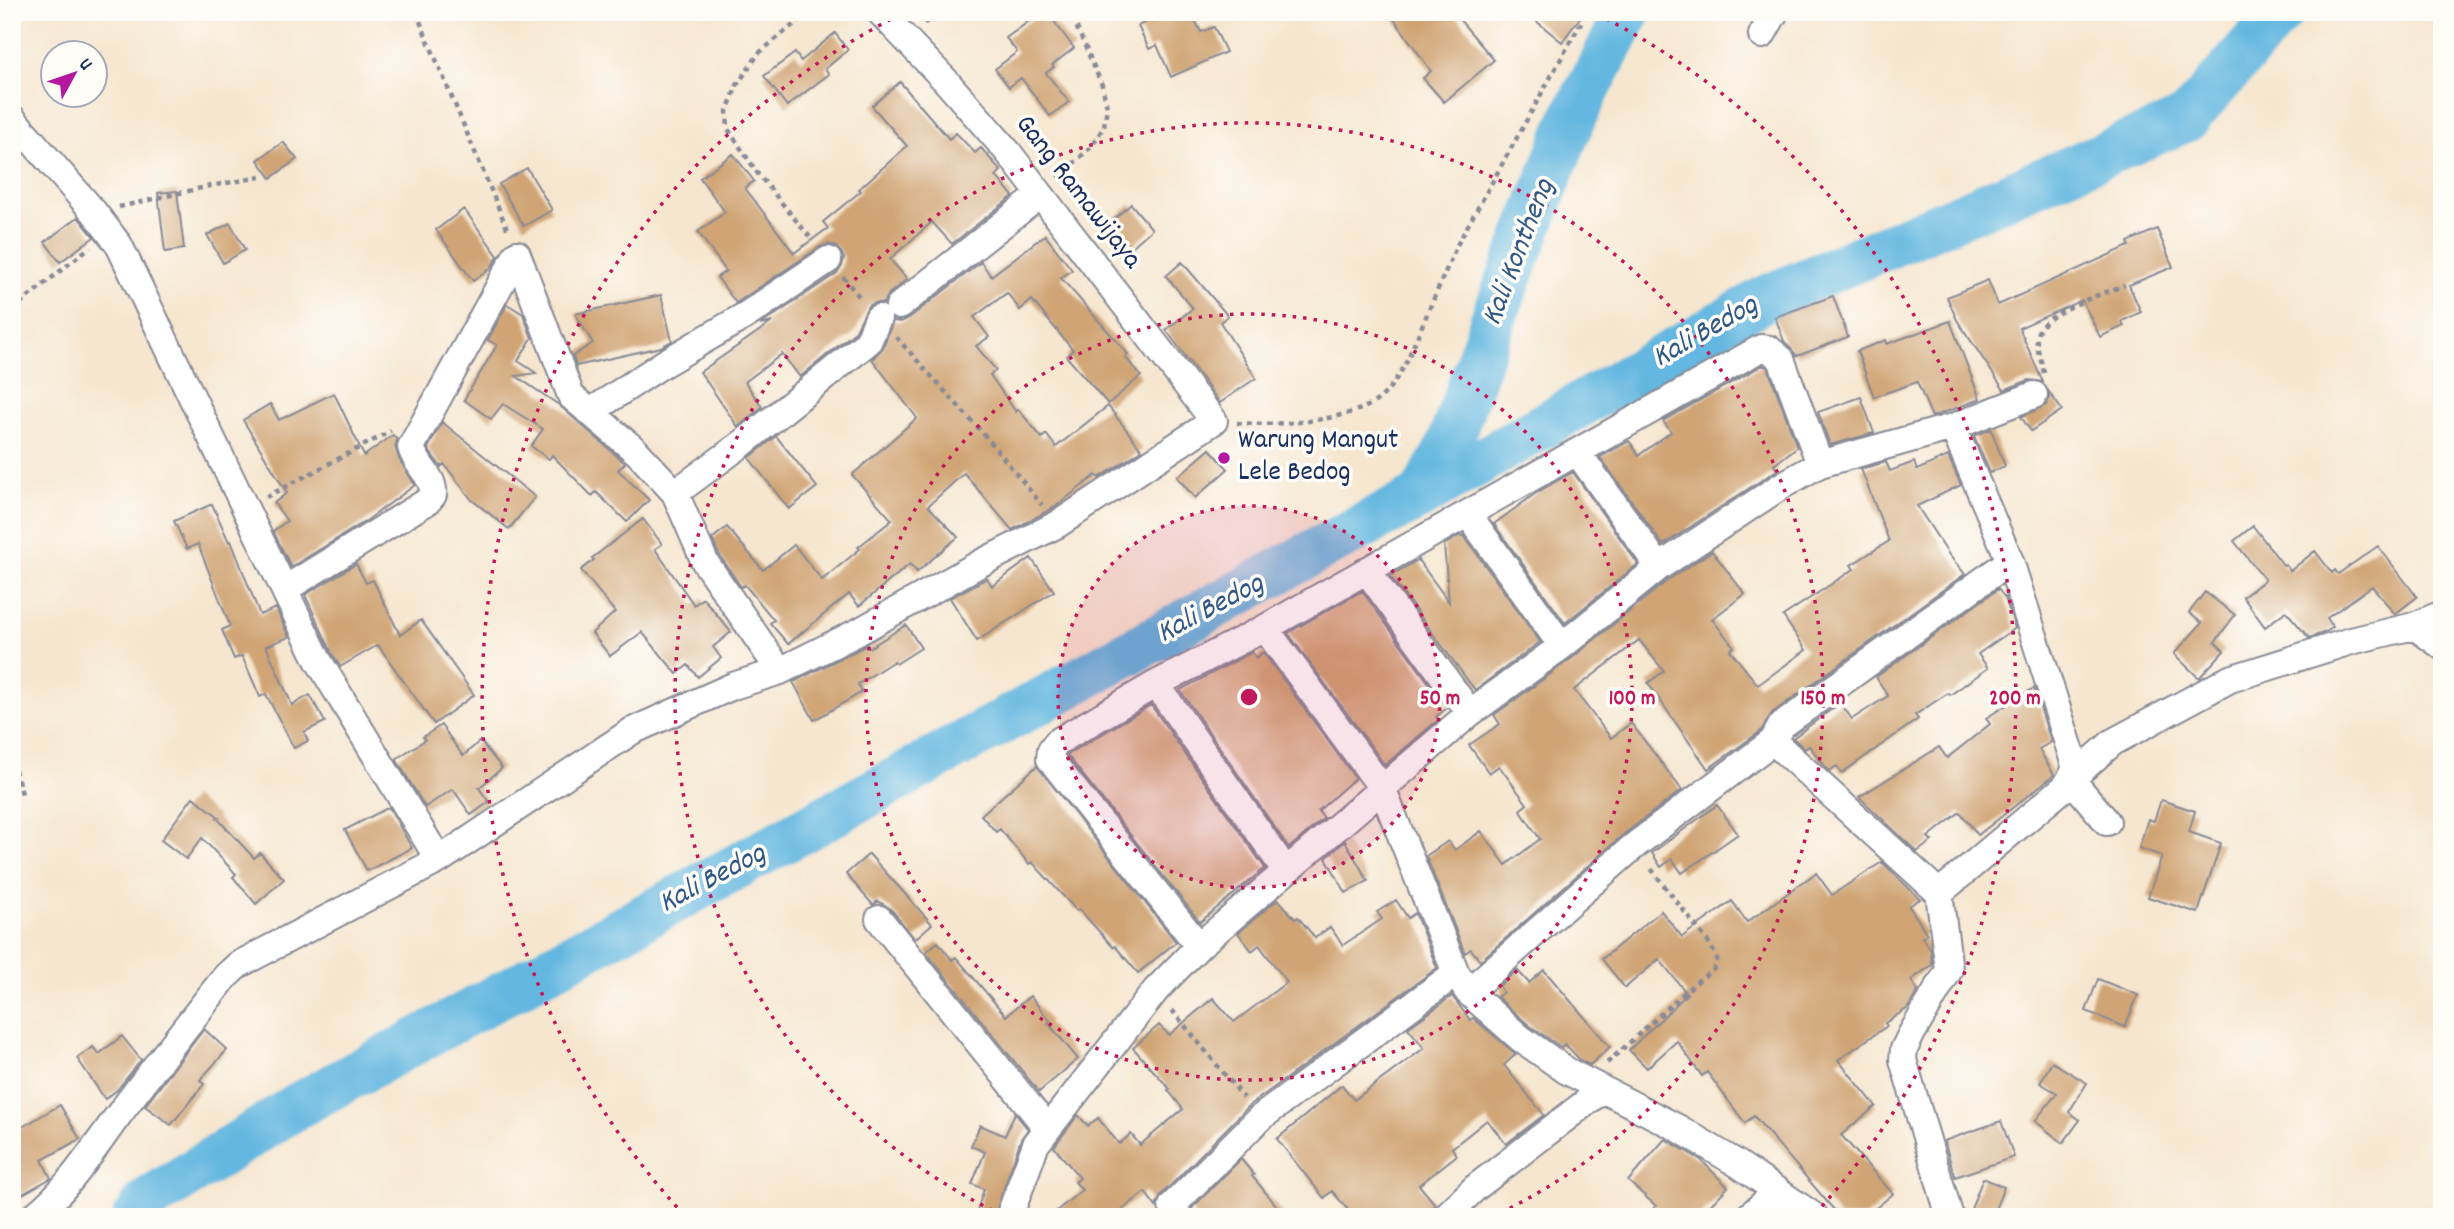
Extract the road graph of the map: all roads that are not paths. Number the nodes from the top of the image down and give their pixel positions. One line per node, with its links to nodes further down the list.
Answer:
1 (880, 12): 5 (street, Gang Ramawijaya)
2 (1775, 12): 3 (street)
3 (1762, 35)
4 (12, 118): 17 (street)
5 (1040, 195): 12 (street); 23 (street, Gang Ramawijaya)
6 (828, 260): 8 (street)
7 (2034, 395): 9 (street)
8 (590, 412): 12 (street); 17 (street)
9 (1953, 427): 11 (street); 14 (street)
10 (1578, 453): 11 (street); 13 (street); 15 (street)
11 (1820, 464): 15 (street)
12 (674, 493): 23 (street)
13 (1468, 514): 16 (street); 21 (street)
14 (2010, 561): 26 (street); 27 (street)
15 (1659, 567): 21 (street)
16 (1367, 571): 20 (street); 25 (street)
17 (285, 589): 30 (street)
18 (2442, 614): 19 (street)
19 (2414, 626): 22 (street); 27 (street)
20 (1265, 628): 24 (street); 28 (street)
21 (1562, 646): 25 (street)
22 (2442, 646)
23 (780, 671): 30 (street)
24 (1156, 684): 31 (street); 34 (street)
25 (1469, 713): 28 (street)
26 (1773, 741): 32 (street); 35 (street)
27 (2071, 779): 29 (street); 32 (street)
28 (1381, 788): 31 (street); 35 (street)
29 (2107, 822)
30 (439, 860): 39 (street)
31 (1286, 871): 34 (street)
32 (1938, 894): 45 (street)
33 (879, 919): 37 (street)
34 (1199, 946): 37 (street)
35 (1462, 983): 36 (street); 41 (street)
36 (1594, 1086): 38 (street); 42 (street)
37 (1047, 1128): 40 (street)
38 (1778, 1191): 43 (street); 44 (street)
39 (33, 1217)
40 (1009, 1217)
41 (1179, 1217)
42 (1445, 1217)
43 (1748, 1217)
44 (1815, 1217)
45 (1950, 1217)

